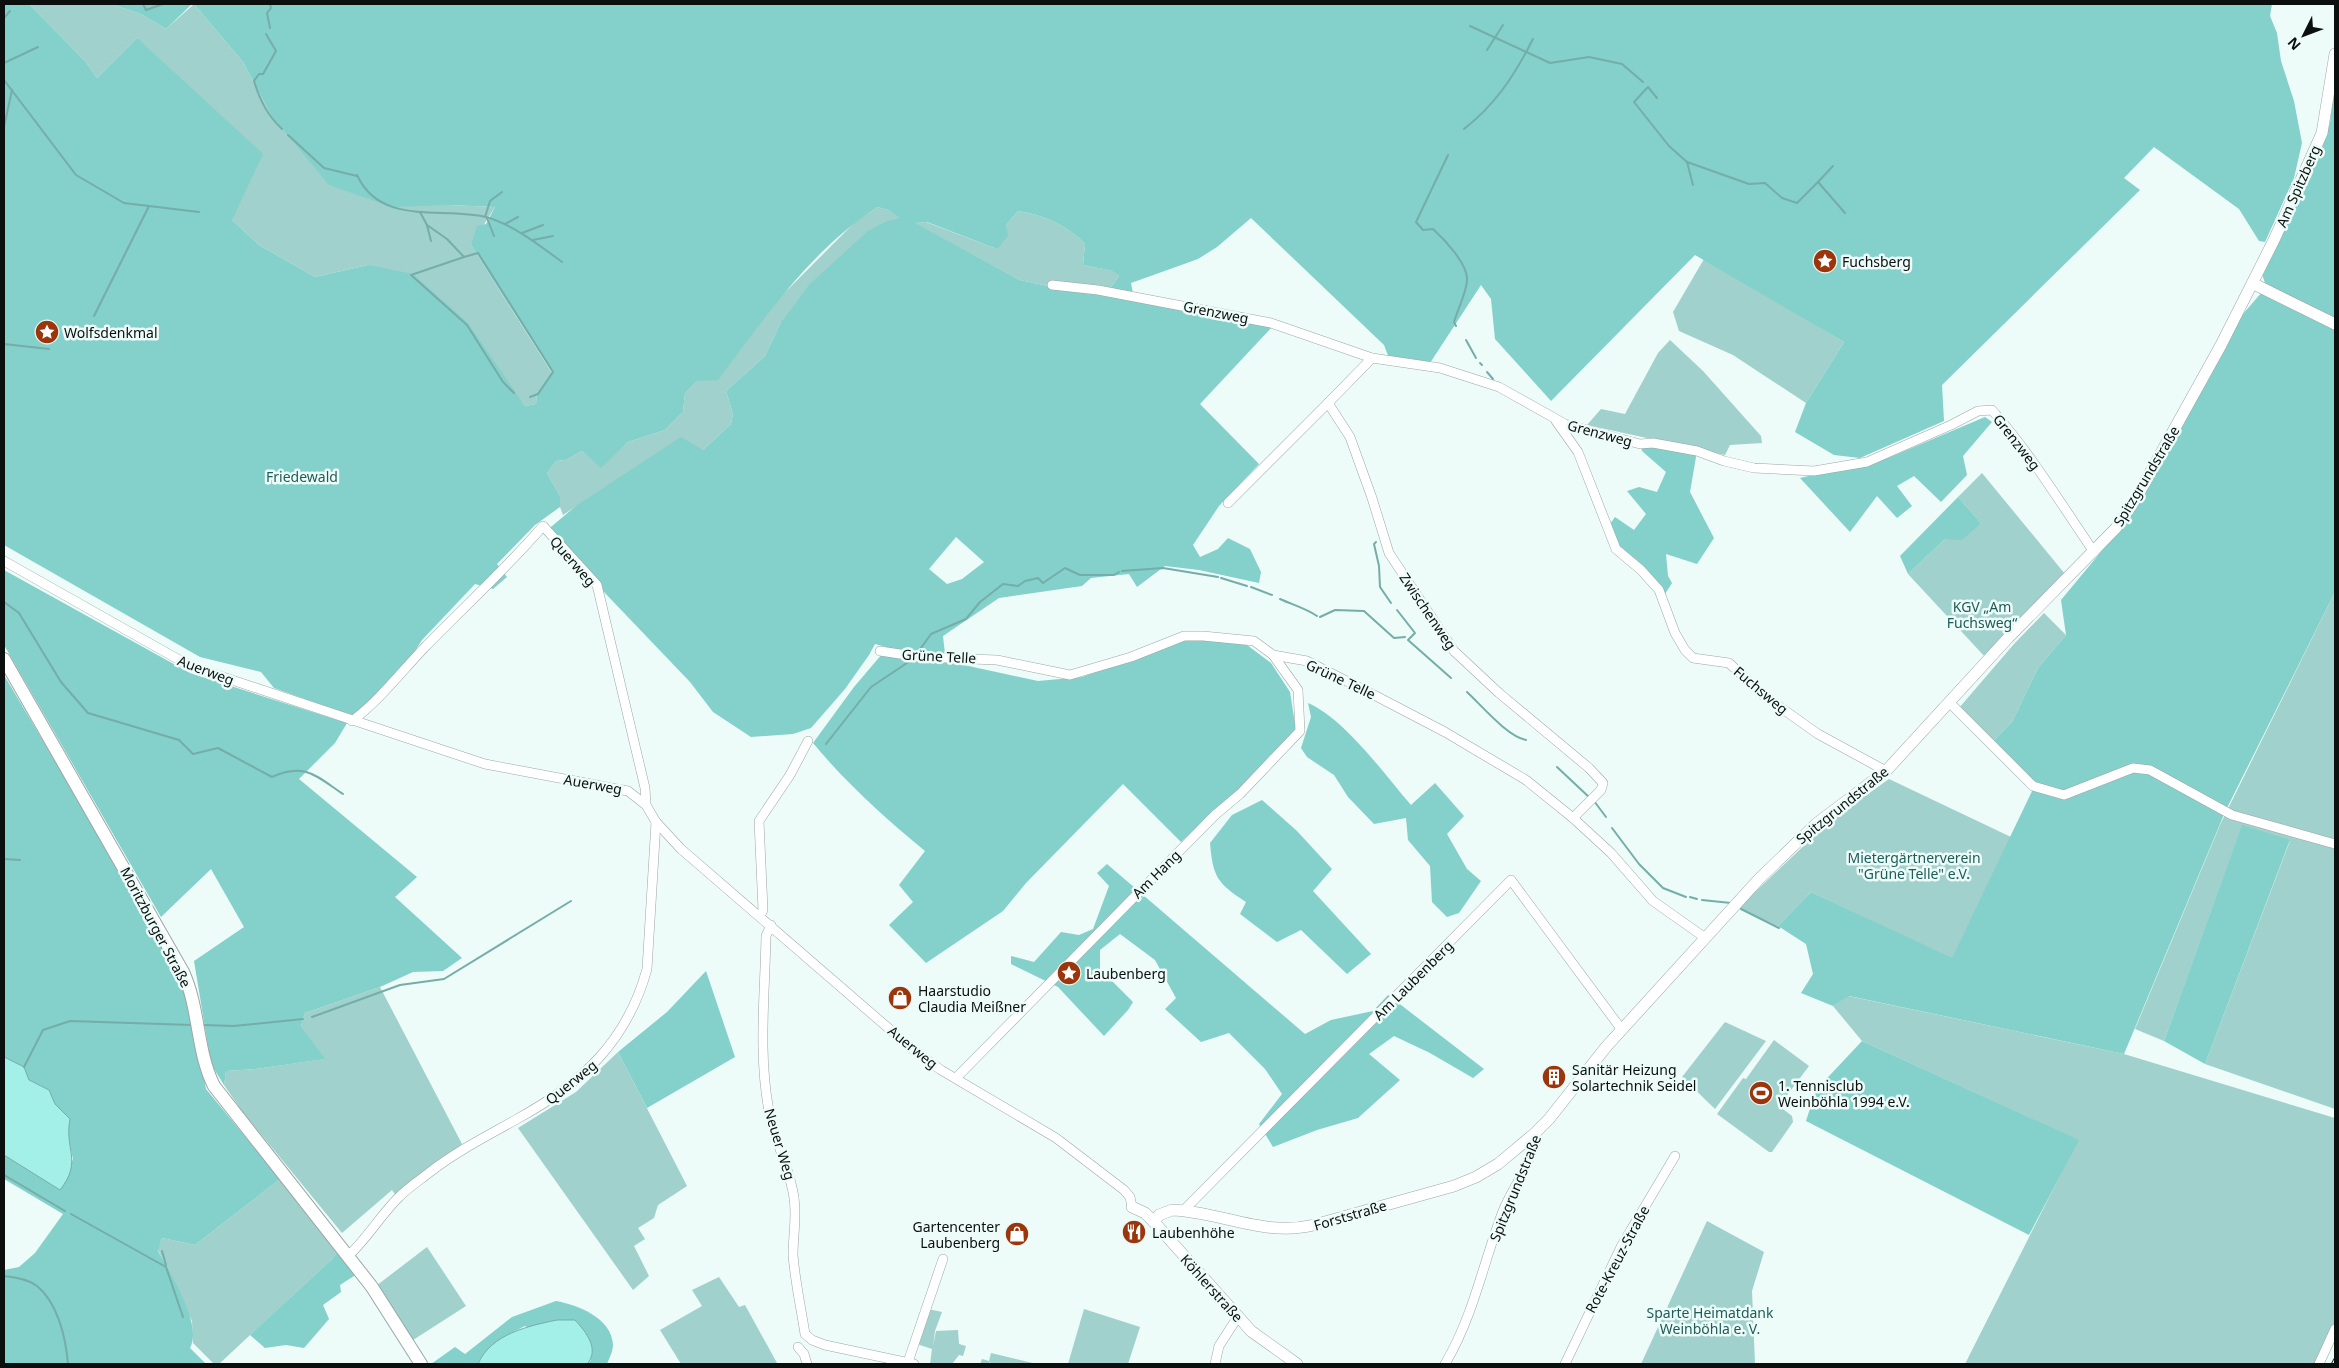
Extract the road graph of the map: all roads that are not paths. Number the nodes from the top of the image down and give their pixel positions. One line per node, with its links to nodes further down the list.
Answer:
1 (2335, 54): 2 (street, Am Spitzberg)
2 (2254, 284): 4 (street); 9 (street, Spitzgrundstraße)
3 (1052, 285): 5 (street, Grenzweg)
4 (2335, 324)
5 (1372, 358): 6 (street); 7 (street, Grenzweg)
6 (1328, 403): 8 (street); 19 (street, Zwischenweg)
7 (1554, 419): 9 (street, Grenzweg); 17 (street, Fuchsweg)
8 (1228, 503)
9 (2094, 552): 14 (street, Spitzgrundstraße)
10 (4, 561): 15 (street, Auerweg)
11 (880, 651): 12 (street, Grüne Telle)
12 (1274, 656): 19 (street, Grüne Telle); 26 (street, Am Hang)
13 (4, 659): 32 (main road, Moritzburger Straße)
14 (1950, 703): 17 (street, Spitzgrundstraße); 21 (street)
15 (352, 720): 18 (street, Auerweg); 18 (street, Querweg)
16 (808, 741): 22 (street)
17 (1886, 771): 24 (street, Spitzgrundstraße)
18 (646, 805): 20 (street, Auerweg)
19 (1573, 818): 24 (street, Grüne Telle)
20 (656, 822): 22 (street, Auerweg); 32 (street, Querweg)
21 (2335, 844)
22 (760, 916): 23 (street, Auerweg)
23 (771, 925): 26 (street, Auerweg); 37 (street, Neuer Weg)
24 (1704, 937): 25 (street, Spitzgrundstraße)
25 (1622, 1030): 27 (street, Spitzgrundstraße); 30 (street, Am Laubenberg)
26 (956, 1078): 29 (street, Auerweg)
27 (1534, 1134): 30 (street, Forststraße); 42 (street, Spitzgrundstraße)
28 (1675, 1156): 43 (street, Rote-Kreuz-Straße)
29 (1132, 1207): 31 (street, Köhlerstraße)
30 (1183, 1211): 31 (street, Forststraße)
31 (1154, 1222): 34 (street, Köhlerstraße)
32 (348, 1256): 38 (main road, Moritzburger Straße)
33 (943, 1259): 37 (street)
34 (1238, 1318): 40 (street); 41 (street, Köhlerstraße)
35 (2335, 1329): 44 (street)
36 (798, 1347): 39 (street)
37 (911, 1363)
38 (421, 1364)
39 (807, 1364)
40 (1215, 1364)
41 (1297, 1364)
42 (1446, 1364)
43 (1565, 1364)
44 (2319, 1364)

